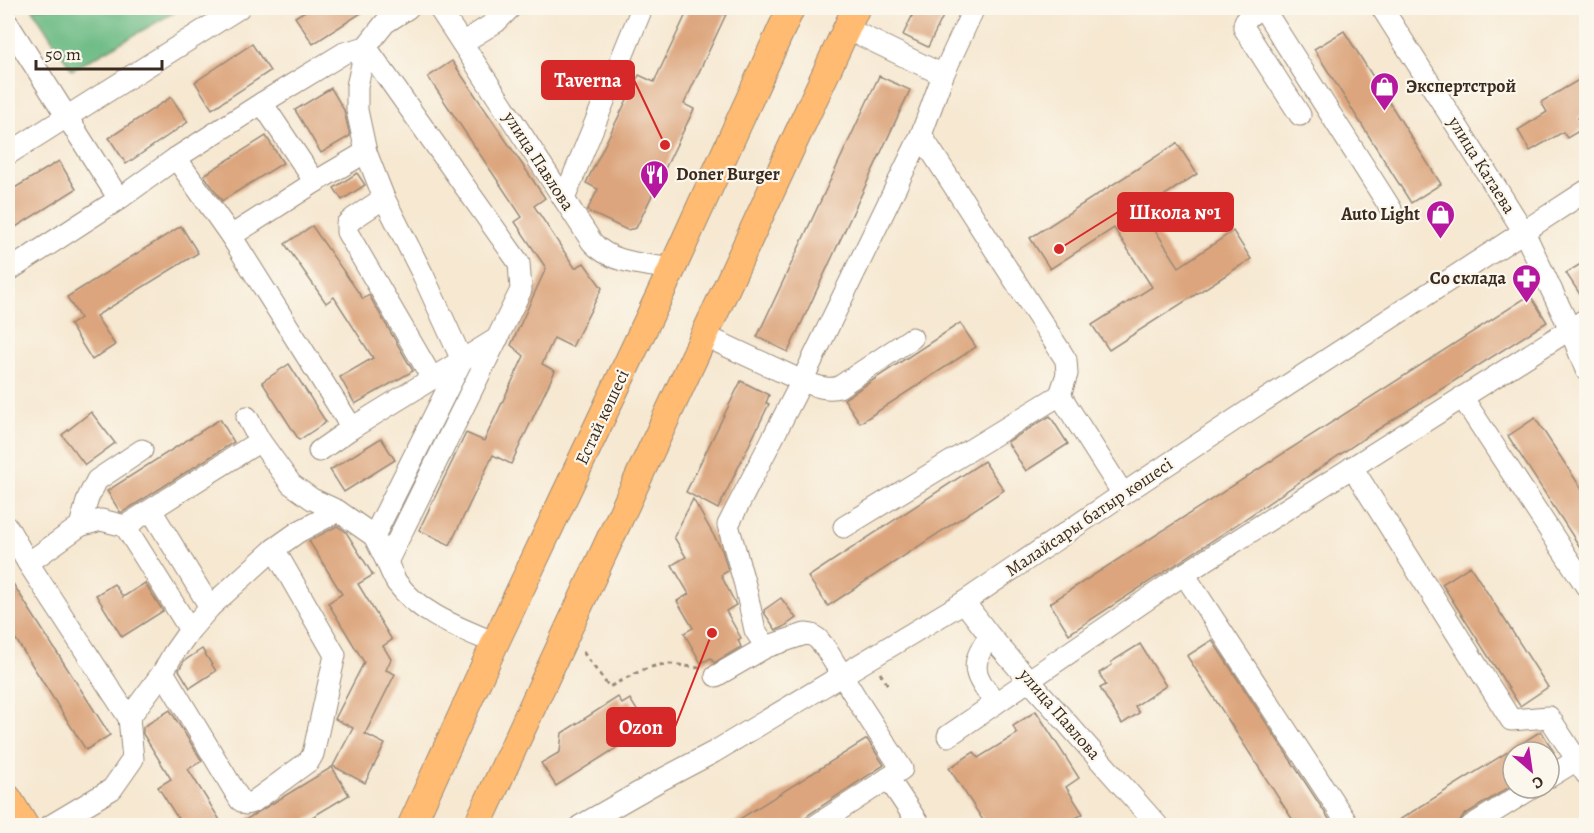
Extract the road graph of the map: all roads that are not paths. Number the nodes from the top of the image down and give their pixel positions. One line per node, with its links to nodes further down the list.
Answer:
1 (239, 8): 17 (street)
2 (408, 8): 13 (street)
3 (439, 8): 12 (street, улица Павлова)
4 (510, 8): 12 (street)
5 (642, 8): 25 (street)
6 (791, 8): 30 (main road, Естай көшесі)
7 (974, 8): 14 (street)
8 (1263, 8): 16 (street); 27 (street)
9 (1382, 8): 28 (street, улица Катаева)
10 (851, 18): 14 (street); 33 (main road)
11 (8, 24): 17 (street)
12 (462, 43): 25 (street, улица Павлова)
13 (366, 47): 15 (street); 19 (street); 34 (street)
14 (943, 75): 18 (street)
15 (262, 103): 21 (street); 22 (street)
16 (1300, 114)
17 (66, 117): 20 (street); 26 (street)
18 (921, 135): 39 (street); 40 (street)
19 (366, 152): 22 (street); 24 (street)
20 (8, 154)
21 (176, 158): 26 (street); 29 (street)
22 (315, 182): 29 (street)
23 (1587, 191): 28 (street, Малайсары батыр көшесі)
24 (384, 198): 36 (street); 38 (street)
25 (564, 198): 30 (street, улица Павлова)
26 (119, 199): 31 (street)
27 (1391, 209)
28 (1524, 232): 32 (street, улица Катаева); 48 (street, Малайсары батыр көшесі)
29 (231, 236): 43 (street)
30 (672, 268): 65 (main road, Естай көшесі)
31 (8, 271)
32 (1578, 324): 37 (street, улица Катаева); 41 (street)
33 (703, 334): 39 (street); 80 (main road)
34 (498, 338): 36 (street); 58 (street)
35 (912, 338): 39 (street)
36 (462, 360): 38 (street); 55 (street)
37 (1587, 370)
38 (432, 378): 43 (street)
39 (802, 381): 66 (street)
40 (1060, 395): 48 (street); 53 (street)
41 (1462, 397): 47 (street); 60 (street)
42 (247, 417): 44 (street)
43 (352, 428): 46 (street)
44 (260, 441): 49 (street); 50 (street)
45 (142, 450): 51 (street)
46 (319, 451)
47 (1352, 467): 59 (street); 74 (street)
48 (1123, 494): 61 (street, Малайсары батыр көшесі)
49 (151, 510): 52 (street); 62 (street)
50 (338, 511): 55 (street); 56 (street)
51 (80, 526): 52 (street); 57 (street)
52 (126, 526): 63 (street)
53 (844, 527)
54 (8, 528): 57 (street)
55 (374, 536): 58 (street)
56 (274, 549): 62 (street); 67 (street)
57 (28, 562): 72 (street)
58 (387, 562): 65 (street)
59 (1184, 574): 70 (street); 85 (street)
60 (1587, 586)
61 (964, 602): 64 (street, улица Павлова); 69 (street, Малайсары батыр көшесі)
62 (210, 608): 63 (street)
63 (190, 630): 67 (street)
64 (990, 636): 70 (street, улица Павлова); 71 (street)
65 (495, 643): 79 (main road, Естай көшесі)
66 (766, 647): 68 (street); 69 (street)
67 (163, 672): 72 (street)
68 (720, 674)
69 (842, 676): 76 (street); 81 (street, Малайсары батыр көшесі)
70 (1030, 680): 71 (street); 84 (street, улица Павлова)
71 (996, 703): 73 (street)
72 (129, 718): 78 (street)
73 (948, 736)
74 (1582, 767): 75 (street)
75 (1561, 773)
76 (888, 778): 82 (street); 83 (street)
77 (1513, 800): 86 (street)
78 (50, 825)
79 (411, 825)
80 (477, 825)
81 (580, 825)
82 (815, 825)
83 (920, 825)
84 (1158, 825)
85 (1349, 825)
86 (1472, 825)

